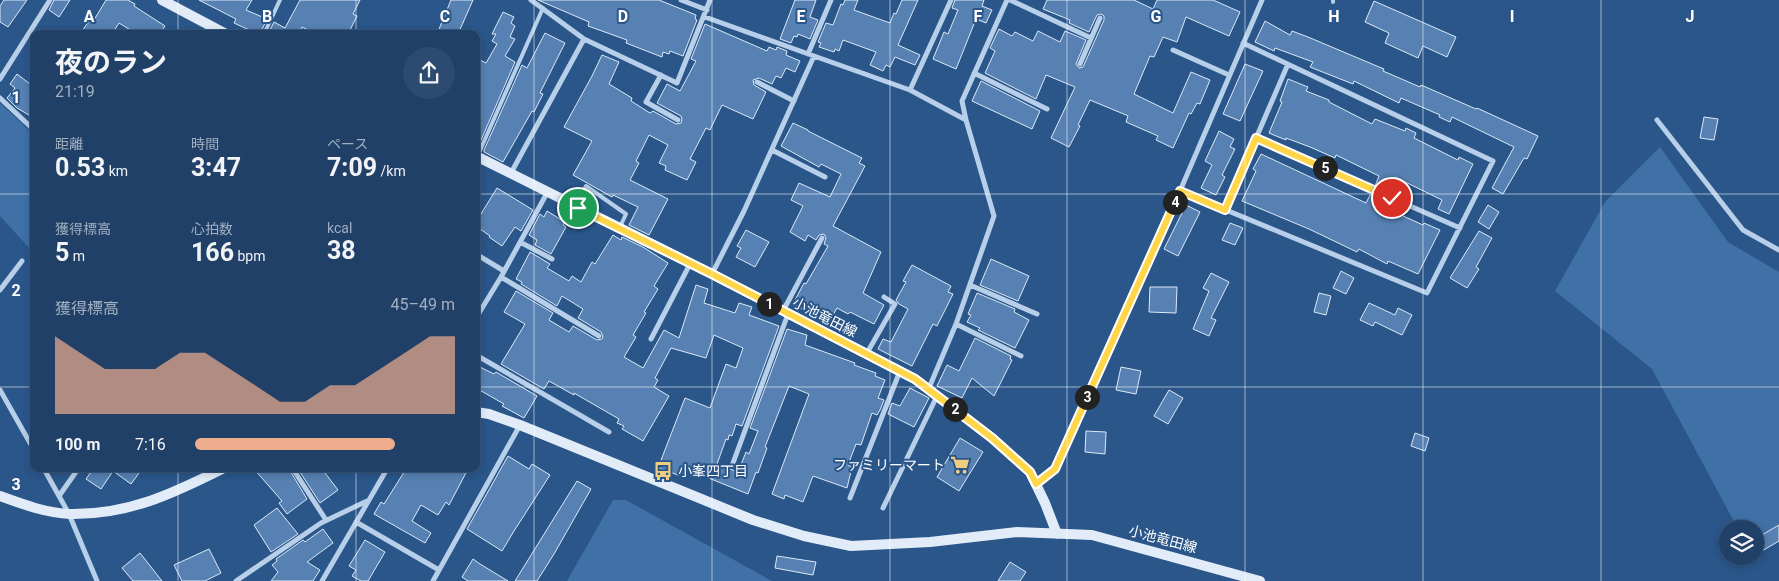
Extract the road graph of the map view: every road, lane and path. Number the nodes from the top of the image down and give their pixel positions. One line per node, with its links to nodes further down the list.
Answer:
1 (50, 0): 15 (street)
2 (162, 0): 16 (main road)
3 (280, 0): 17 (lane)
4 (531, 0): 11 (street)
5 (681, 0): 12 (street)
6 (710, 0): 12 (street)
7 (831, 0): 23 (street)
8 (951, 0): 31 (street)
9 (1009, 0): 19 (street); 26 (street)
10 (1262, 0): 21 (street)
11 (544, 8): 20 (street); 40 (lane)
12 (707, 10): 13 (street)
13 (705, 17): 23 (street); 27 (street)
14 (1100, 18): 19 (street)
15 (31, 30)
16 (218, 30)
17 (266, 30)
18 (30, 31): 29 (street)
19 (1091, 38): 24 (street)
20 (584, 39): 27 (street); 43 (street)
21 (1243, 43): 25 (street); 28 (street)
22 (1173, 50): 28 (street)
23 (811, 55): 31 (street); 33 (street)
24 (1080, 64)
25 (1288, 64): 39 (street); 50 (street)
26 (974, 73): 34 (street); 36 (street)
27 (661, 75): 35 (street)
28 (1229, 75): 45 (street)
29 (0, 78)
30 (757, 82): 33 (street)
31 (910, 90): 36 (street)
32 (0, 98): 38 (street)
33 (794, 101): 41 (street)
34 (1047, 109)
35 (678, 120)
36 (966, 120): 61 (street)
37 (1657, 120): 53 (street)
38 (30, 126)
39 (1256, 138): 48 (street); 50 (street)
40 (480, 149)
41 (772, 150): 44 (street); 59 (street)
42 (480, 158): 43 (main road, 小池竜田線)
43 (511, 173): 46 (main road, 小池竜田線)
44 (825, 177)
45 (1180, 191): 48 (street); 87 (street)
46 (547, 193): 47 (main road, 小池竜田線); 52 (street)
47 (575, 207): 49 (main road, 小池竜田線); 49 (lane)
48 (1225, 210): 50 (street)
49 (619, 228): 57 (main road, 小池竜田線)
50 (1460, 228)
51 (822, 238): 65 (street)
52 (520, 242): 55 (street); 58 (street)
53 (1779, 250)
54 (480, 256): 58 (street)
55 (552, 259)
56 (22, 261): 62 (street)
57 (690, 264): 59 (main road, 小池竜田線); 69 (street)
58 (504, 271): 60 (street)
59 (712, 274): 65 (main road, 小池竜田線)
60 (501, 277): 64 (street); 68 (street)
61 (970, 285): 66 (street); 67 (street)
62 (0, 290)
63 (884, 297): 70 (street)
64 (480, 311)
65 (785, 312): 70 (main road, 小池竜田線); 81 (street)
66 (1037, 314)
67 (956, 324): 72 (street); 74 (street)
68 (599, 336)
69 (651, 339)
70 (868, 353): 73 (main road, 小池竜田線)
71 (480, 356): 79 (street)
72 (1021, 356)
73 (900, 371): 74 (main road, 小池竜田線); 90 (street)
74 (929, 388): 76 (main road, 小池竜田線)
75 (0, 390): 80 (street)
76 (937, 395): 87 (main road, 小池竜田線); 92 (street)
77 (480, 413): 78 (main road, 小池竜田線)
78 (520, 425): 96 (main road, 小池竜田線); 97 (street)
79 (609, 432)
80 (30, 443)
81 (733, 463)
82 (46, 472): 89 (street)
83 (76, 472): 89 (street)
84 (216, 472): 93 (main road)
85 (295, 472): 94 (street)
86 (385, 472): 91 (street)
87 (1036, 484): 96 (main road, 小池竜田線)
88 (0, 496): 93 (main road)
89 (60, 496): 93 (street)
90 (850, 498)
91 (368, 501): 94 (street); 95 (street)
92 (883, 508)
93 (69, 514): 98 (street)
94 (326, 520): 99 (street)
95 (356, 522): 97 (street); 100 (street)
96 (1057, 534): 102 (main road, 小池竜田線)
97 (439, 570): 101 (street)
98 (97, 581)
99 (236, 581)
100 (322, 581)
101 (433, 581)
102 (1260, 581)

